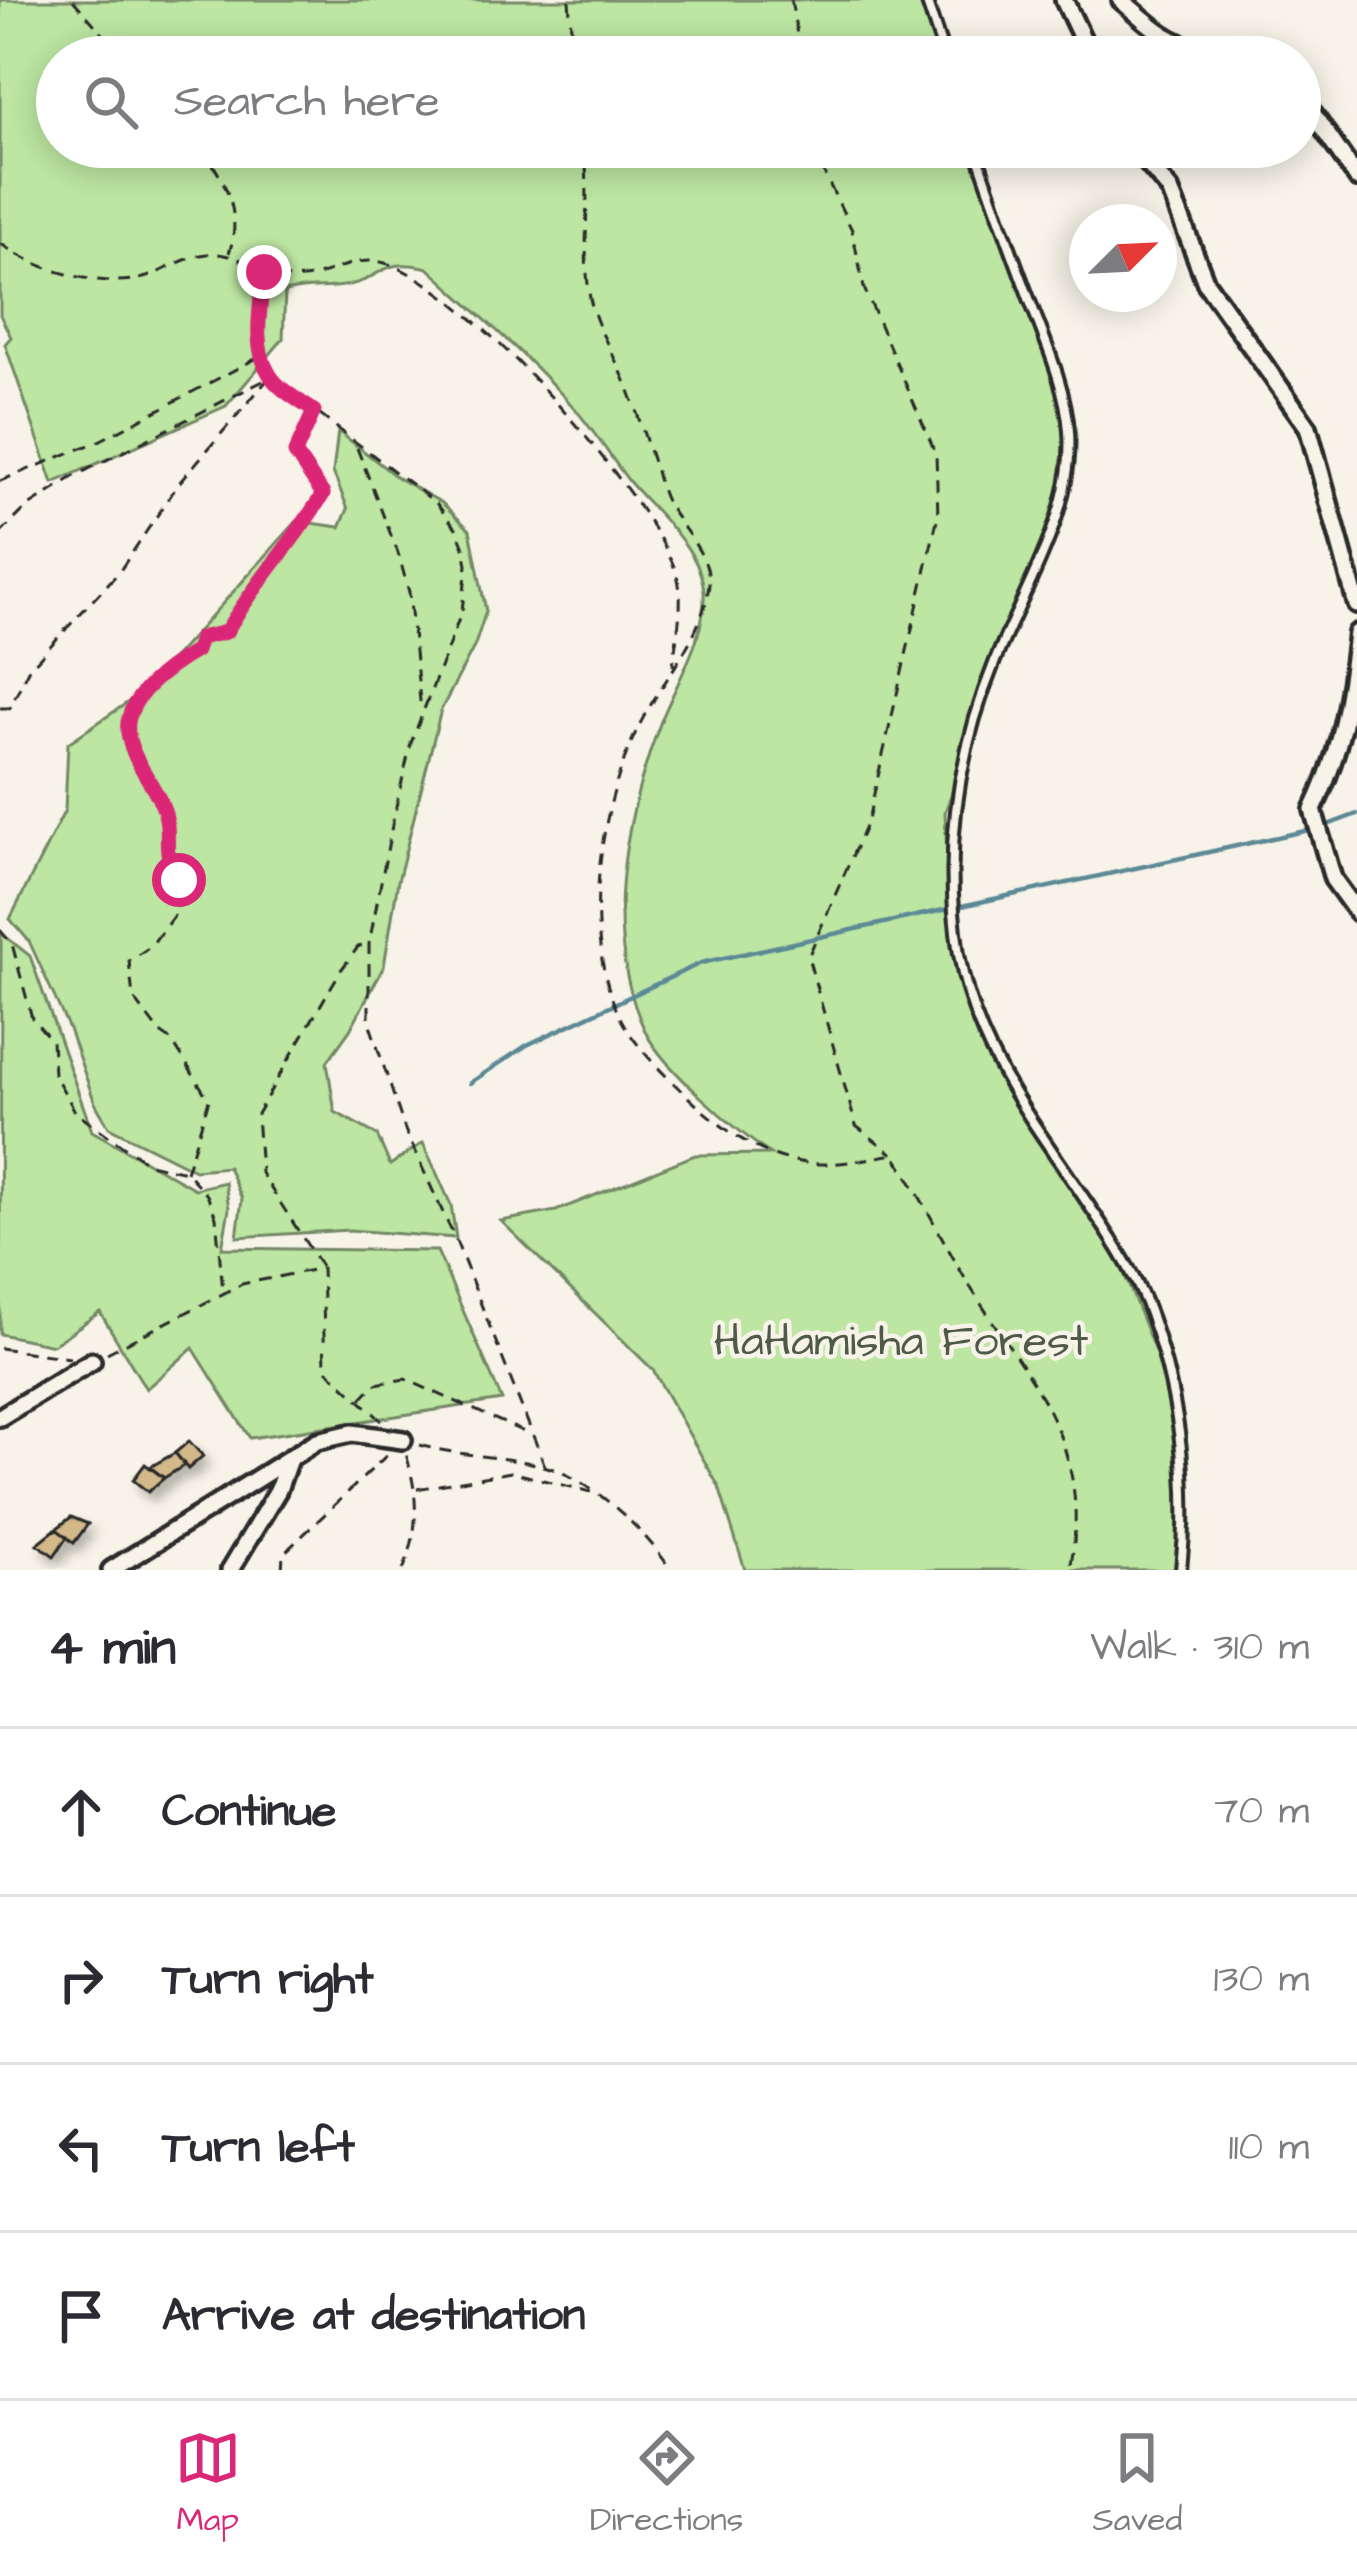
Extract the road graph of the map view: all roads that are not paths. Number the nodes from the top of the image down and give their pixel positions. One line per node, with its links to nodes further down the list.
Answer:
1 (926, 0): 4 (lane)
2 (1064, 0): 5 (street)
3 (1121, 0): 6 (street)
4 (938, 36)
5 (1081, 36)
6 (1167, 36)
7 (1321, 126): 10 (street)
8 (983, 168): 20 (lane)
9 (1152, 168): 11 (street)
10 (1357, 178)
11 (1357, 605)
12 (1357, 633): 13 (street)
13 (1357, 912)
14 (92, 1361): 15 (street)
15 (0, 1417)
16 (403, 1440): 17 (street)
17 (289, 1459): 18 (street); 19 (street)
18 (111, 1570)
19 (230, 1570)
20 (1181, 1570)

